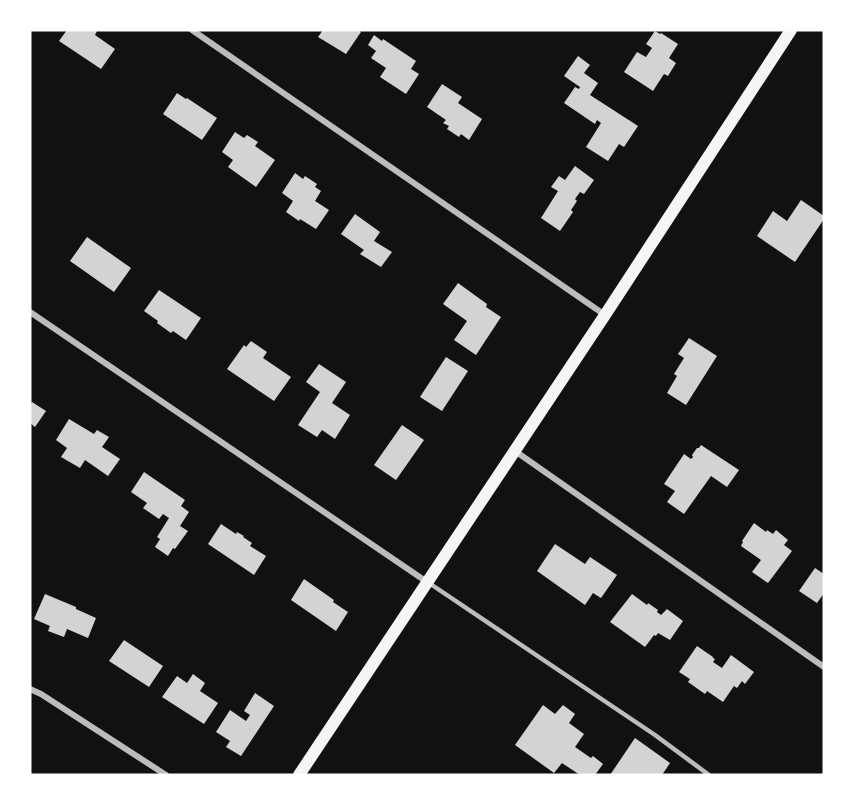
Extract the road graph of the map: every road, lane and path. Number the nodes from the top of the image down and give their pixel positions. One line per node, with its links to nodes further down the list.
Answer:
1 (192, 30): 4 (street)
2 (791, 30): 4 (main road)
3 (30, 312): 6 (street)
4 (605, 315): 5 (main road)
5 (514, 451): 6 (main road); 7 (street)
6 (427, 582): 10 (main road); 11 (lane)
7 (824, 667)
8 (30, 689): 9 (street)
9 (166, 775)
10 (299, 775)
11 (709, 775)

